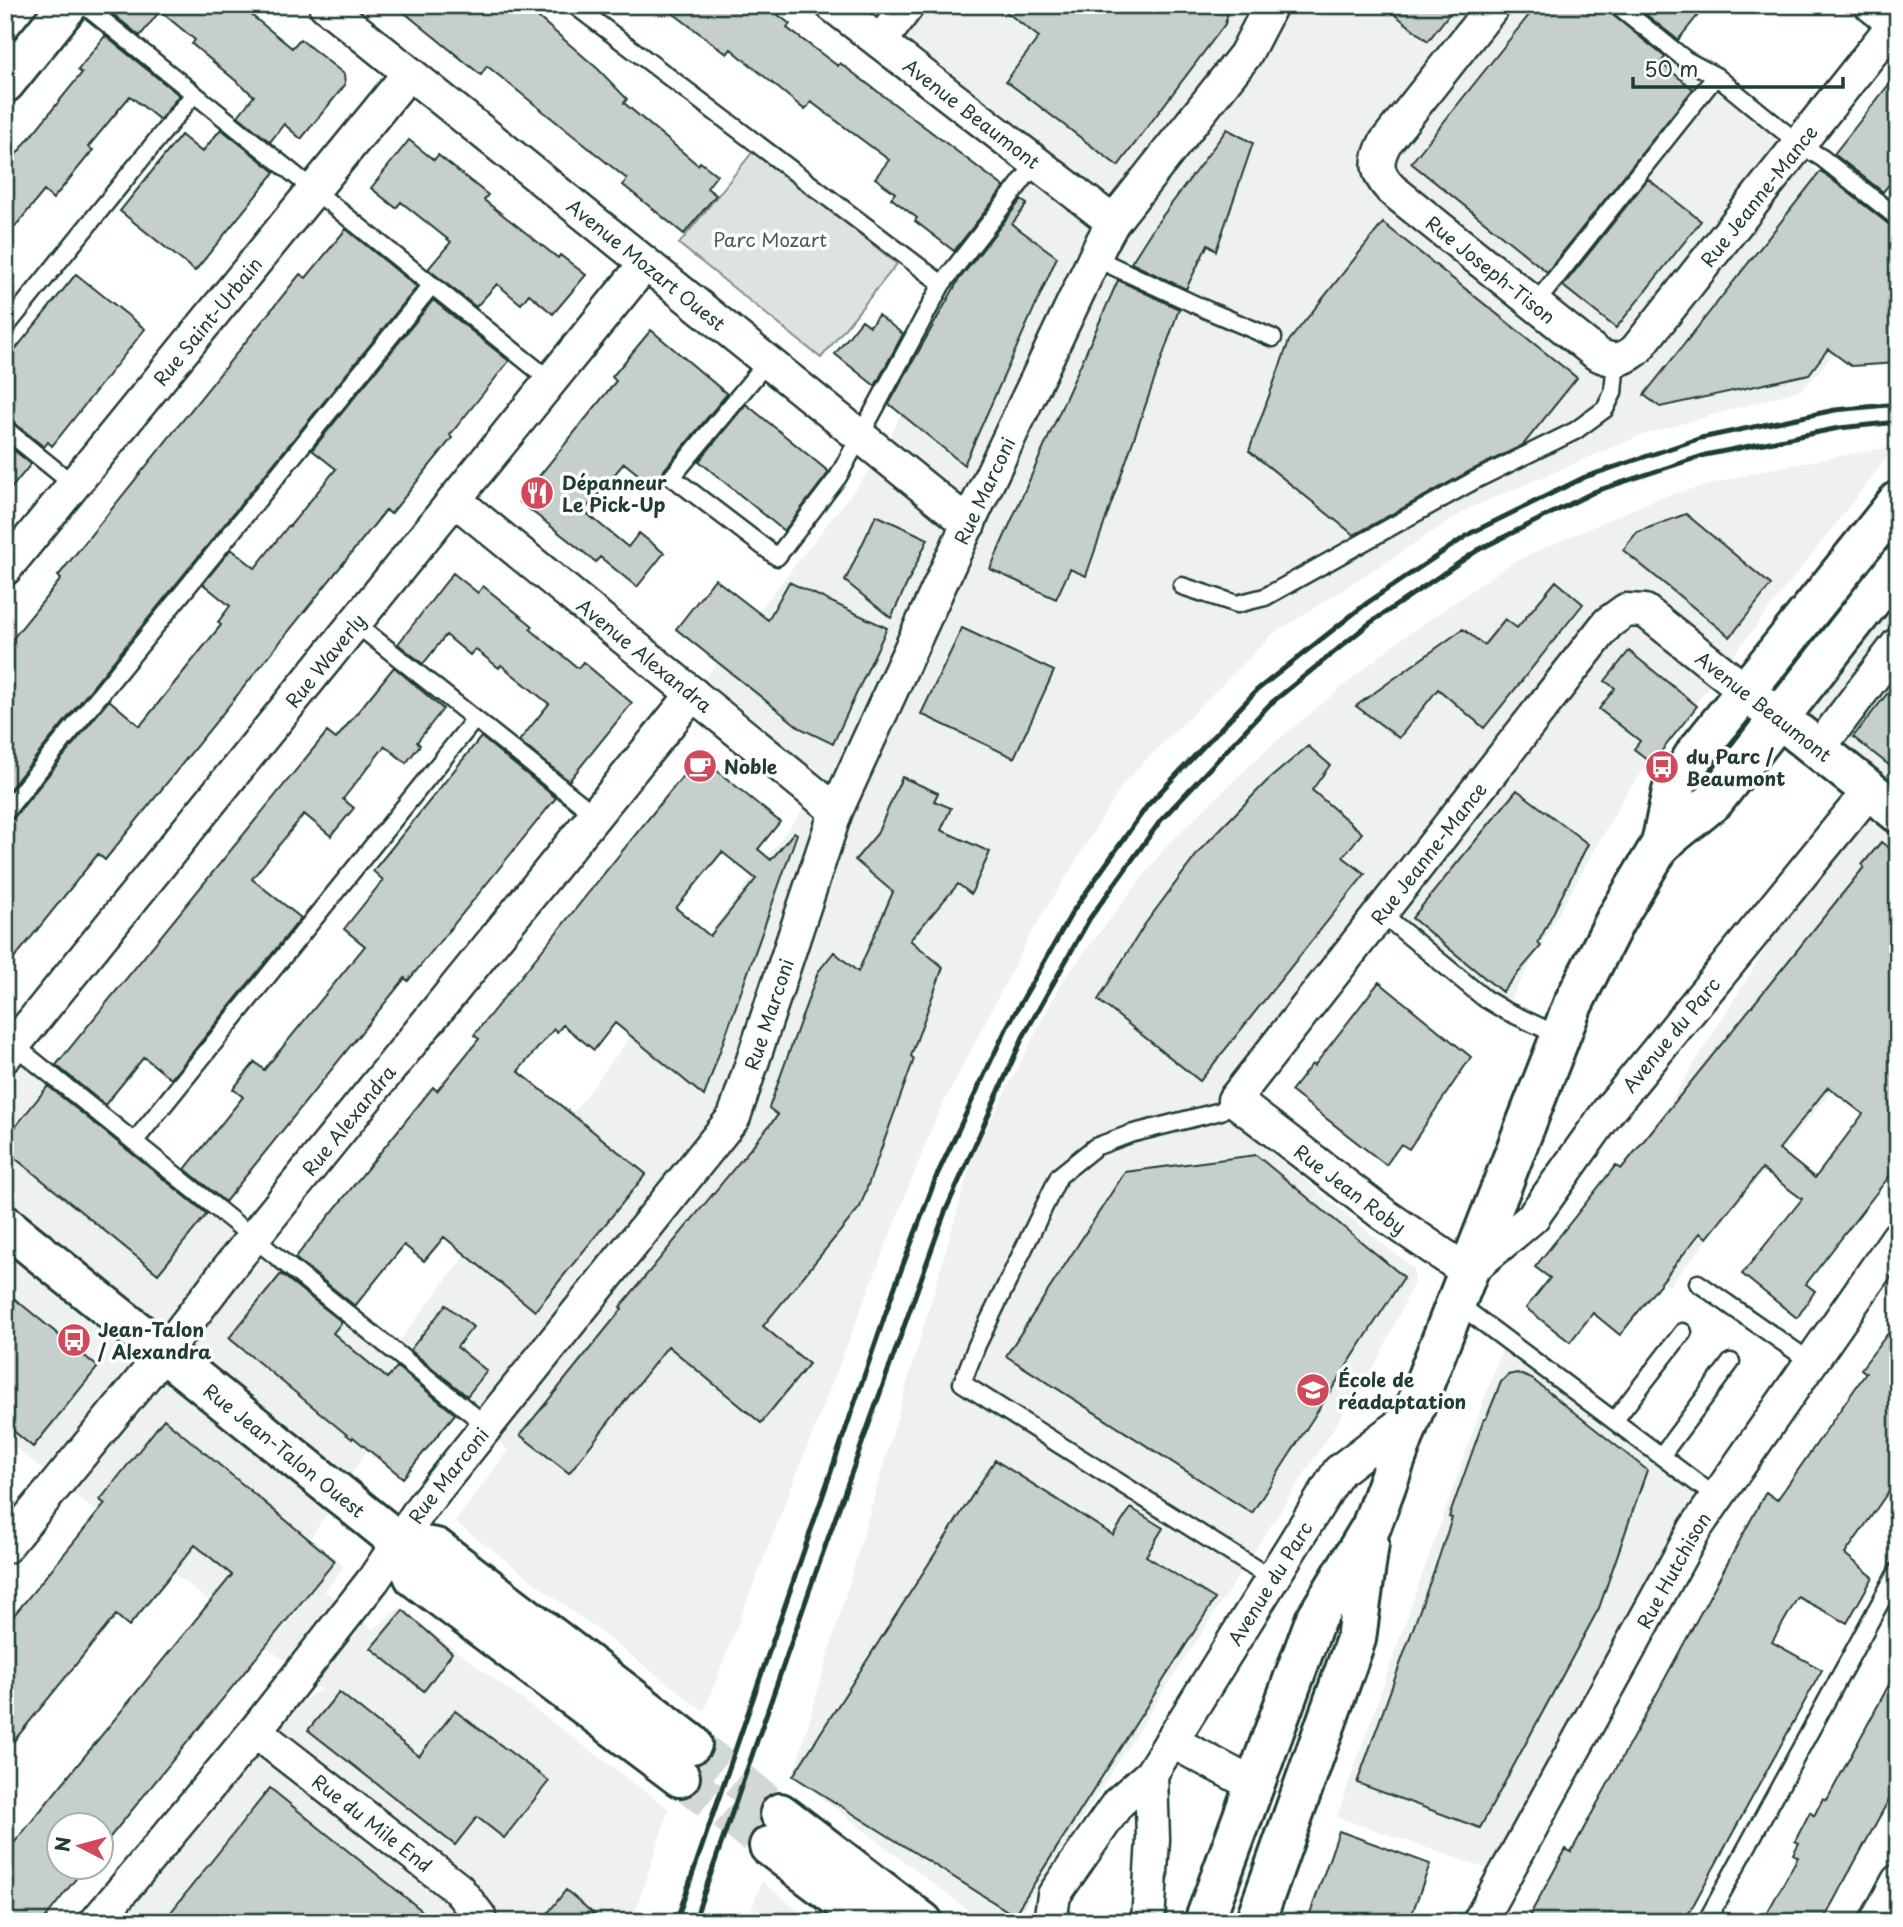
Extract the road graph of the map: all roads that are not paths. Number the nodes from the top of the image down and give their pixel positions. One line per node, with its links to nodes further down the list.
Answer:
1 (68, 5): 14 (main road)
2 (84, 5): 15 (lane)
3 (325, 5): 12 (street, Avenue Mozart Ouest)
4 (574, 5): 23 (lane)
5 (832, 5): 11 (street, Avenue Beaumont)
6 (908, 5): 11 (street)
7 (1271, 5): 20 (street, Rue Marconi)
8 (1494, 5): 25 (street, Rue Joseph-Tison)
9 (1617, 5): 13 (lane)
10 (1887, 19): 16 (street, Rue Jeanne-Mance)
11 (880, 42): 17 (street, Avenue Beaumont)
12 (409, 73): 18 (street, Rue Saint-Urbain); 22 (street, Avenue Mozart Ouest)
13 (1716, 76): 16 (lane); 25 (lane)
14 (5, 83)
15 (194, 94): 18 (lane); 26 (lane)
16 (1799, 144): 19 (lane); 28 (street, Rue Jeanne-Mance)
17 (1036, 163): 20 (street, Avenue Beaumont); 23 (lane)
18 (313, 191): 24 (lane); 33 (street, Rue Saint-Urbain)
19 (1898, 218)
20 (1112, 222): 21 (street, Rue Marconi)
21 (1095, 258): 27 (lane); 36 (street, Rue Marconi)
22 (645, 264): 29 (street, Avenue Mozart Ouest); 30 (street, Rue Waverly)
23 (942, 284): 32 (lane)
24 (431, 286): 30 (lane); 50 (lane)
25 (1535, 304): 28 (street, Rue Joseph-Tison)
26 (5, 328)
27 (1273, 338)
28 (1616, 360): 39 (lane)
29 (768, 362): 32 (street, Avenue Mozart Ouest); 32 (lane)
30 (551, 381): 34 (street, Rue Waverly)
31 (5, 429): 33 (lane)
32 (859, 436): 36 (street, Avenue Mozart Ouest)
33 (74, 485): 38 (street, Rue Saint-Urbain)
34 (455, 500): 41 (street, Rue Waverly); 44 (street, Avenue Alexandra)
35 (1898, 501): 43 (main road, Avenue du Parc)
36 (969, 524): 49 (street, Rue Marconi)
37 (1898, 566): 45 (main road, Avenue du Parc)
38 (5, 569)
39 (1182, 586)
40 (1626, 610): 43 (street, Avenue Beaumont); 53 (street, Rue Jeanne-Mance)
41 (355, 623): 46 (lane); 55 (street, Rue Waverly)
42 (1898, 644): 47 (street)
43 (1746, 692): 45 (main road, Avenue Beaumont); 52 (main road, Avenue du Parc)
44 (693, 694): 49 (street, Avenue Alexandra); 51 (street, Rue Alexandra)
45 (1780, 718): 47 (main road, Avenue Beaumont); 52 (main road, Avenue du Parc)
46 (475, 719): 51 (lane); 57 (lane)
47 (1819, 748): 48 (main road, Avenue Beaumont)
48 (1891, 806): 62 (street, Avenue du Parc)
49 (836, 811): 69 (street, Rue Marconi)
50 (5, 812)
51 (595, 815): 60 (street, Rue Alexandra)
52 (1661, 844): 54 (main road, Avenue du Parc)
53 (1381, 913): 54 (lane); 56 (street, Rue Jeanne-Mance)
54 (1560, 1036): 62 (main road, Avenue du Parc)
55 (8, 1047): 57 (lane)
56 (1234, 1100): 62 (street, Rue Jean Roby); 76 (lane)
57 (134, 1142): 60 (lane)
58 (5, 1226): 64 (main road, Rue Jean-Talon Ouest)
59 (1898, 1237): 66 (street, Rue Hutchison)
60 (253, 1238): 64 (street, Rue Alexandra); 69 (lane)
61 (1698, 1283): 66 (lane)
62 (1463, 1288): 67 (main road, Avenue du Parc); 68 (lane)
63 (1682, 1332): 68 (lane)
64 (164, 1353): 73 (main road, Rue Jean-Talon Ouest); 74 (street, Rue Alexandra)
65 (1731, 1362): 70 (lane)
66 (1811, 1362): 71 (street, Rue Hutchison)
67 (1412, 1415): 72 (main road, Avenue du Parc); 76 (street, Avenue du Parc)
68 (1614, 1421): 70 (lane)
69 (487, 1426): 73 (street, Rue Marconi)
70 (1661, 1456): 71 (lane)
71 (1717, 1498): 91 (street, Rue Hutchison)
72 (1371, 1527): 81 (main road, Avenue du Parc); 90 (main road, Avenue du Parc)
73 (399, 1542): 77 (street, Rue Marconi); 79 (main road, Rue Jean-Talon Ouest)
74 (5, 1547)
75 (1898, 1570): 92 (lane)
76 (1272, 1579): 78 (street, Avenue du Parc)
77 (255, 1731): 83 (street, Rue Marconi); 84 (street, Rue du Mile End)
78 (1171, 1741): 80 (street, Avenue du Parc); 81 (street)
79 (687, 1761)
80 (1151, 1774): 87 (street, Avenue du Parc); 88 (street)
81 (1254, 1785): 89 (main road, Avenue du Parc)
82 (1898, 1881): 93 (street)
83 (96, 1922)
84 (479, 1922)
85 (870, 1922): 86 (main road)
86 (923, 1922)
87 (1050, 1922)
88 (1148, 1922)
89 (1205, 1922)
90 (1255, 1922)
91 (1479, 1922)
92 (1706, 1922)
93 (1875, 1922)

